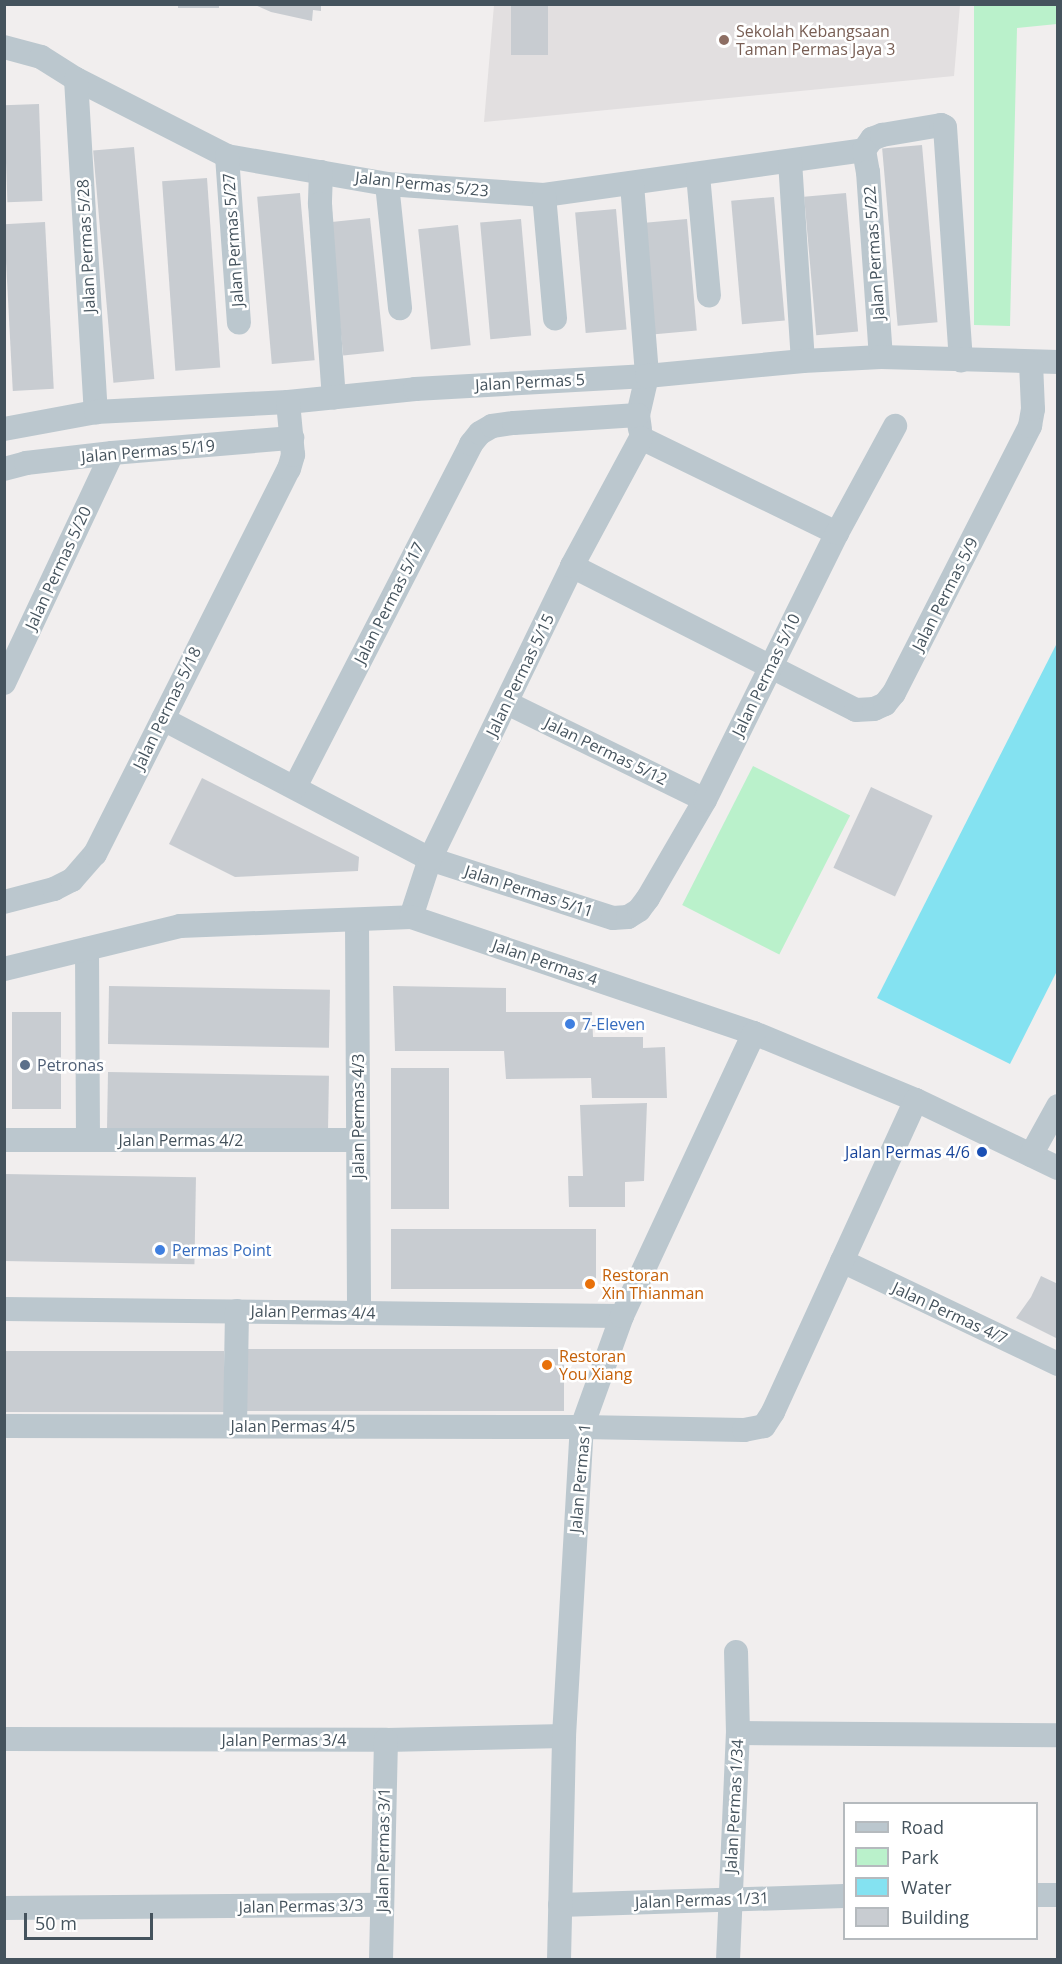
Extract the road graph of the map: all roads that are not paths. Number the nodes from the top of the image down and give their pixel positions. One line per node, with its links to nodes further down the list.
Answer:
1 (4, 47): 2 (street, Jalan Permas 5/23)
2 (76, 79): 4 (street, Jalan Permas 5/23); 23 (street, Jalan Permas 5/28)
3 (864, 150): 5 (street, Jalan Permas 5/23); 15 (street, Jalan Permas 5/22); 16 (street)
4 (227, 156): 6 (street, Jalan Permas 5/23); 14 (street, Jalan Permas 5/27)
5 (790, 162): 7 (street, Jalan Permas 5/23); 17 (street)
6 (321, 172): 8 (street, Jalan Permas 5/23); 21 (street)
7 (698, 176): 9 (street, Jalan Permas 5/23); 11 (street)
8 (387, 184): 10 (street, Jalan Permas 5/23); 12 (street)
9 (632, 184): 10 (street, Jalan Permas 5/23); 20 (street, Jalan Permas 5/15)
10 (544, 195): 13 (street)
11 (709, 296)
12 (400, 308)
13 (555, 319)
14 (239, 323)
15 (881, 357): 16 (street, Jalan Permas 5); 17 (street, Jalan Permas 5)
16 (961, 360): 19 (street, Jalan Permas 5)
17 (803, 361): 20 (street, Jalan Permas 5)
18 (1058, 362): 19 (street, Jalan Permas 5)
19 (1031, 363): 32 (street, Jalan Permas 5/9)
20 (647, 376): 21 (street, Jalan Permas 5); 24 (street, Jalan Permas 5/15)
21 (334, 397): 22 (street, Jalan Permas 5)
22 (288, 402): 23 (street, Jalan Permas 5); 27 (street)
23 (96, 412): 26 (street, Jalan Permas 5)
24 (640, 426): 30 (street); 31 (street, Jalan Permas 5/15); 36 (street, Jalan Permas 5/17)
25 (896, 426): 30 (street, Jalan Permas 5/10)
26 (4, 429)
27 (292, 438): 28 (street, Jalan Permas 5/19); 35 (street, Jalan Permas 5/18)
28 (112, 453): 29 (street, Jalan Permas 5/19); 33 (street, Jalan Permas 5/20)
29 (4, 469)
30 (837, 533): 32 (street, Jalan Permas 5/10)
31 (572, 566): 32 (street); 34 (street, Jalan Permas 5/15)
32 (770, 667): 37 (street, Jalan Permas 5/10)
33 (4, 682)
34 (507, 703): 37 (street, Jalan Permas 5/12); 38 (street, Jalan Permas 5/15)
35 (163, 719): 36 (street, Jalan Permas 5/11); 39 (street, Jalan Permas 5/18)
36 (295, 787): 38 (street, Jalan Permas 5/11)
37 (705, 800): 41 (street, Jalan Permas 5/10)
38 (430, 859): 40 (street, Jalan Permas 5/15); 41 (street, Jalan Permas 5/11)
39 (4, 902)
40 (411, 917): 42 (street, Jalan Permas 4); 45 (street, Jalan Permas 4)
41 (628, 917)
42 (357, 920): 43 (street, Jalan Permas 4); 50 (street, Jalan Permas 4/3)
43 (87, 948): 44 (street, Jalan Permas 4); 49 (street)
44 (4, 969)
45 (754, 1033): 46 (street, Jalan Permas 4); 57 (street, Jalan Permas 1)
46 (916, 1100): 51 (street, Jalan Permas 4); 53 (street)
47 (1058, 1106): 51 (street)
48 (4, 1140): 49 (street, Jalan Permas 4/2)
49 (88, 1140): 50 (street, Jalan Permas 4/2)
50 (358, 1140): 56 (street, Jalan Permas 4/3)
51 (1031, 1155): 52 (street, Jalan Permas 4)
52 (1058, 1168)
53 (842, 1262): 58 (street, Jalan Permas 4/7); 61 (street)
54 (4, 1309): 55 (street, Jalan Permas 4/4)
55 (237, 1311): 56 (street, Jalan Permas 4/4); 60 (street)
56 (359, 1313): 57 (street, Jalan Permas 4/4)
57 (622, 1316): 61 (street, Jalan Permas 1)
58 (1058, 1364)
59 (4, 1426): 60 (street, Jalan Permas 4/5)
60 (235, 1426): 61 (street, Jalan Permas 4/5)
61 (582, 1427): 65 (street, Jalan Permas 1)
62 (736, 1652): 63 (street, Jalan Permas 1/34)
63 (738, 1733): 64 (street); 71 (street, Jalan Permas 1/34)
64 (1058, 1735)
65 (564, 1736): 67 (street, Jalan Permas 3/4); 73 (street, Jalan Permas 1)
66 (4, 1740): 67 (street, Jalan Permas 3/4)
67 (386, 1740): 72 (street, Jalan Permas 3/1)
68 (1058, 1894): 69 (street)
69 (1038, 1895)
70 (843, 1896): 71 (street, Jalan Permas 1/31)
71 (730, 1898): 73 (street, Jalan Permas 1/31); 77 (street, Jalan Permas 1/34)
72 (382, 1905): 74 (street, Jalan Permas 3/3); 75 (street, Jalan Permas 3/1)
73 (560, 1905): 76 (street, Jalan Permas 1)
74 (4, 1908)
75 (381, 1959)
76 (559, 1959)
77 (728, 1959)

